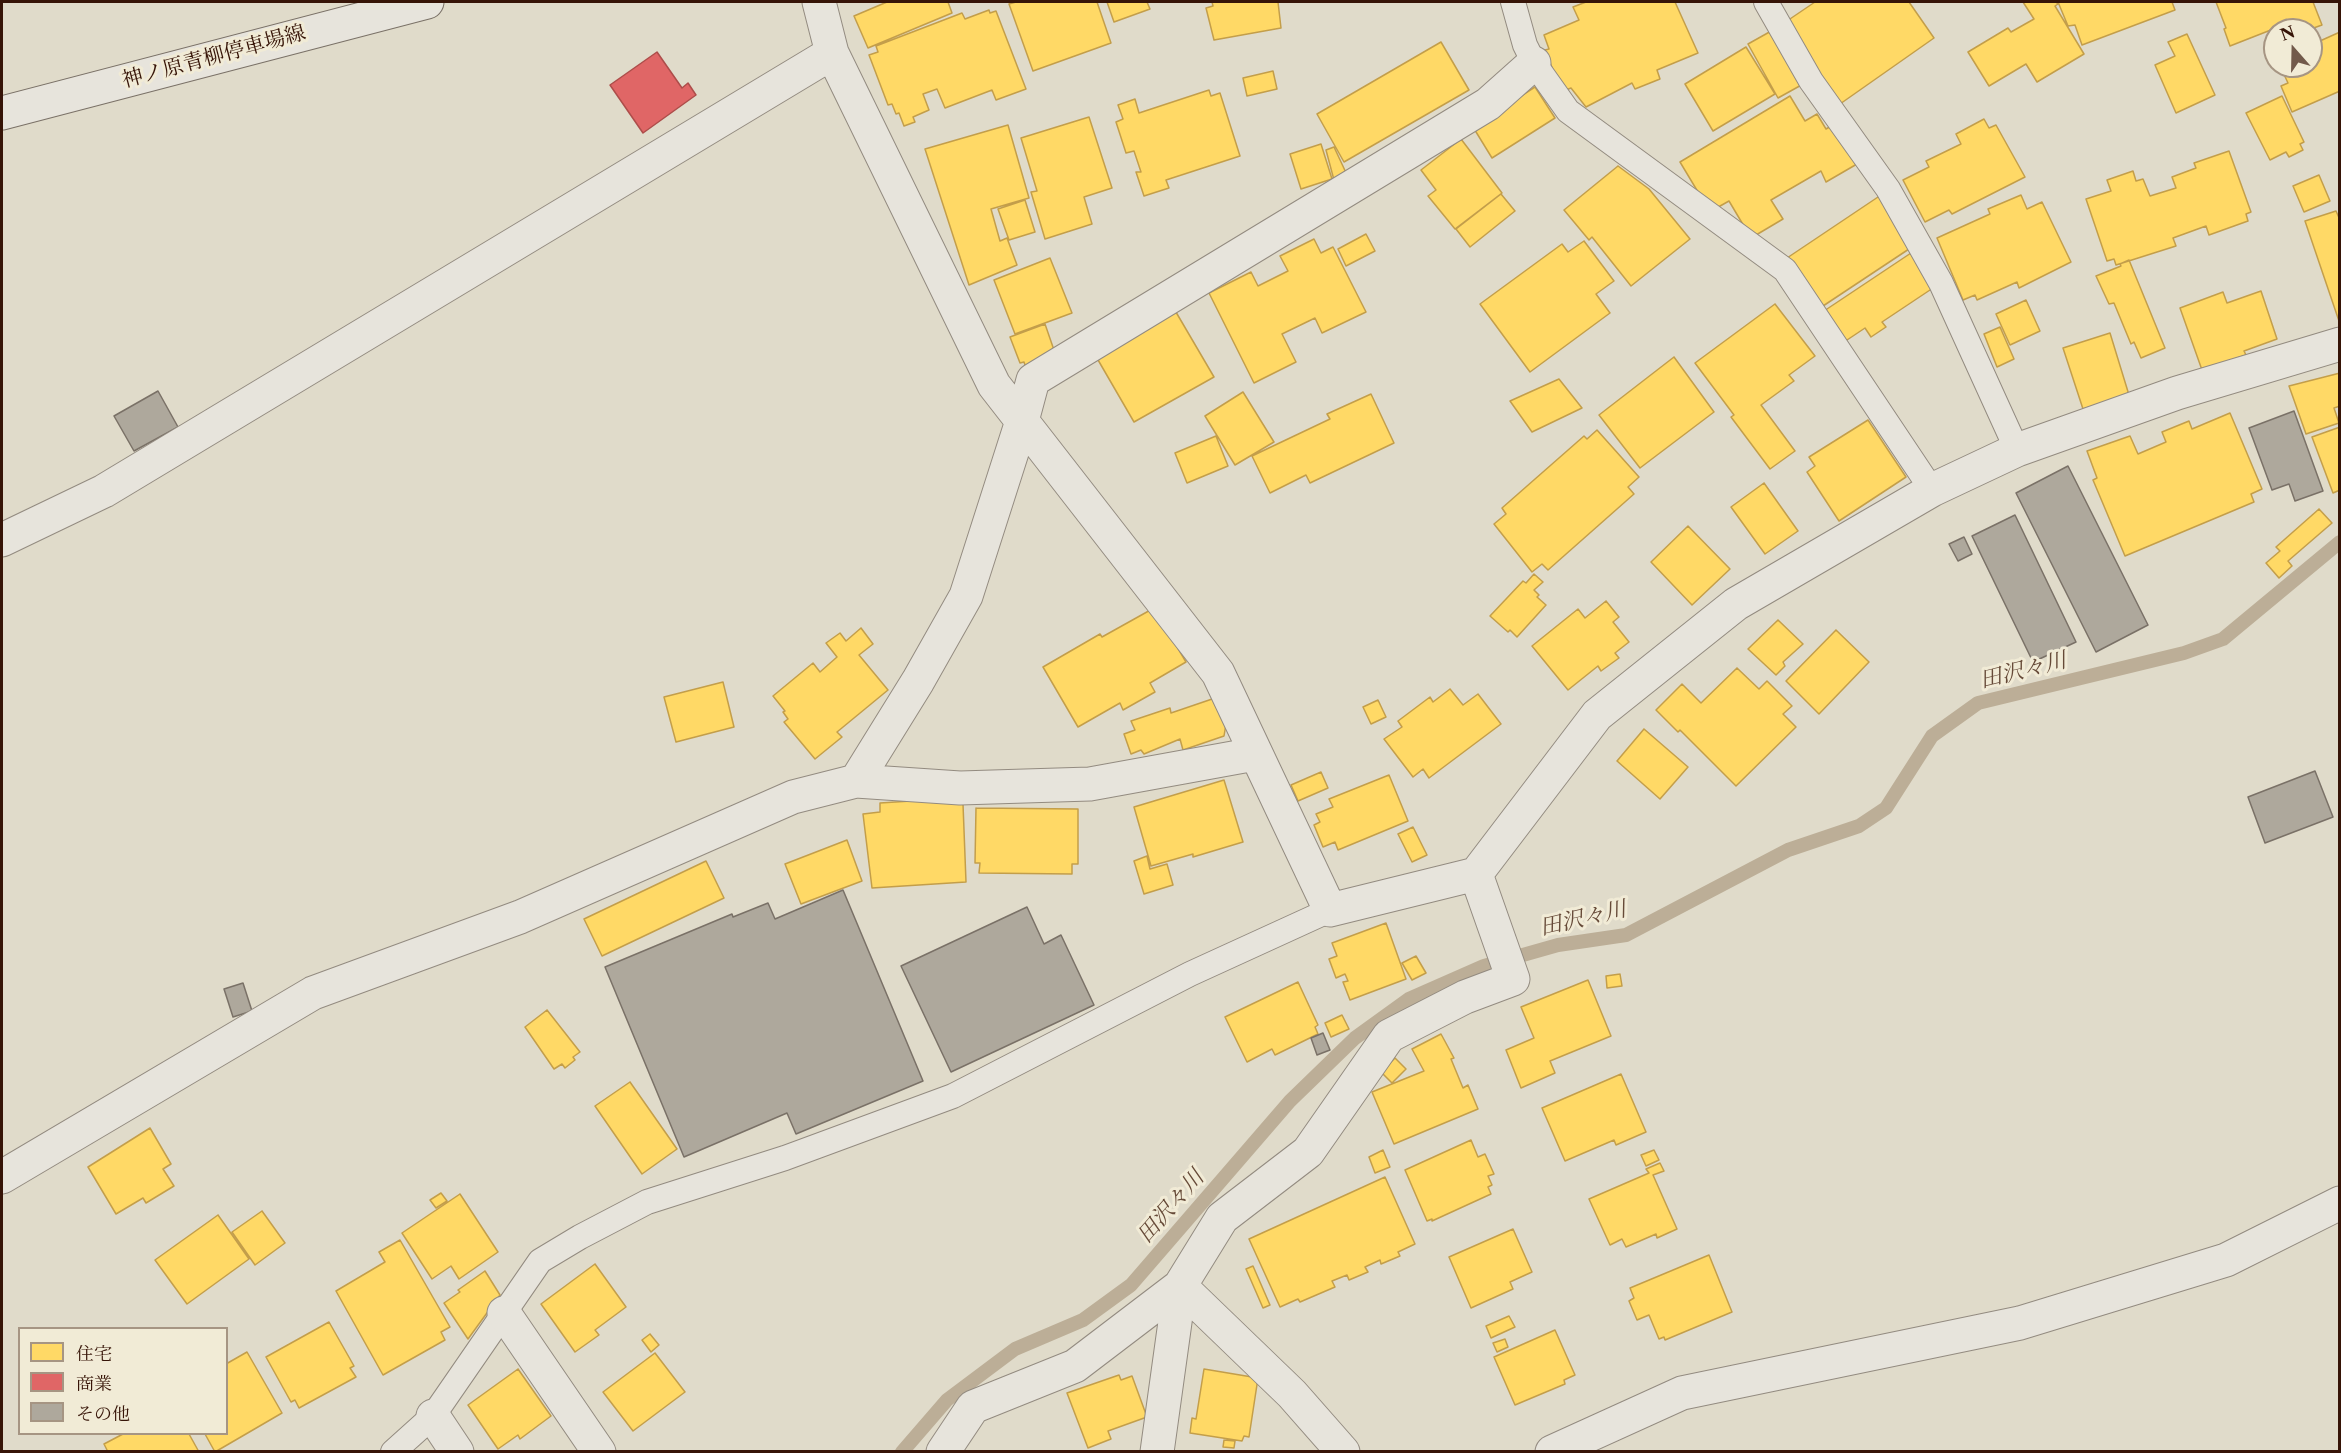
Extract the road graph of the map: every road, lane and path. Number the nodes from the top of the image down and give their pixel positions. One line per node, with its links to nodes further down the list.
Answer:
1 (427, 2): 7 (street, 神ノ原青柳停車場線)
2 (819, 2): 5 (street)
3 (1513, 2): 6 (lane)
4 (1766, 2): 10 (lane)
5 (832, 53): 9 (street); 12 (street)
6 (1534, 63): 9 (street); 11 (lane)
7 (2, 113)
8 (2340, 344): 10 (street)
9 (1022, 421): 13 (street); 14 (street)
10 (2017, 450): 11 (street)
11 (1932, 490): 15 (street)
12 (2, 540)
13 (1256, 754): 14 (street); 16 (street)
14 (856, 781): 17 (street)
15 (1476, 874): 16 (street); 19 (street)
16 (1330, 910): 20 (lane)
17 (2, 1177)
18 (2340, 1203): 28 (street)
19 (1180, 1286): 25 (street); 26 (street); 27 (street)
20 (504, 1313): 21 (lane); 24 (street)
21 (433, 1416): 22 (lane); 23 (street)
22 (393, 1452)
23 (457, 1452)
24 (599, 1452)
25 (943, 1452)
26 (1157, 1452)
27 (1343, 1452)
28 (1552, 1452)

